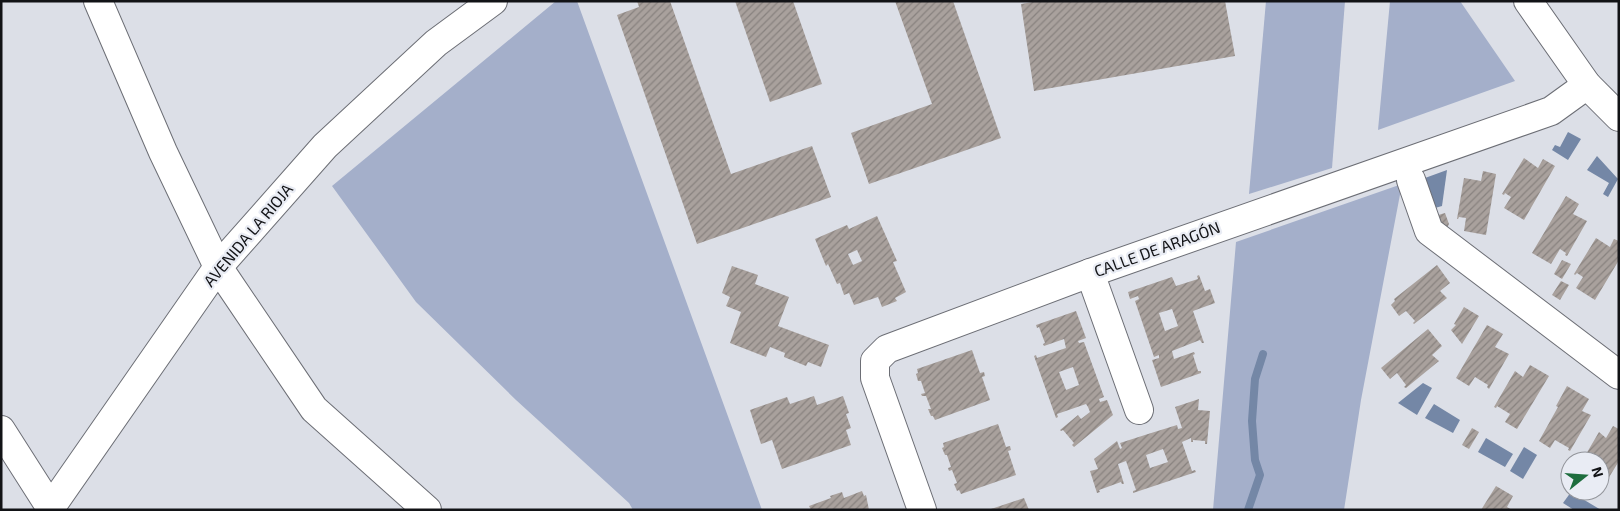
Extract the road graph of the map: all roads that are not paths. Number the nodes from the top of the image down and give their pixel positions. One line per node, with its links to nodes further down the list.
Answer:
1 (98, 1): 7 (street)
2 (493, 1): 7 (street, AVENIDA LA RIOJA)
3 (1528, 1): 4 (street)
4 (1586, 85): 5 (street); 8 (street, CALLE DE ARAGÓN)
5 (1619, 117)
6 (1411, 180): 9 (street)
7 (218, 266): 12 (street, AVENIDA LA RIOJA); 13 (street)
8 (1090, 273): 10 (street); 14 (street, CALLE DE ARAGÓN)
9 (1619, 375)
10 (1139, 410)
11 (1, 430): 12 (street)
12 (50, 509)
13 (427, 510)
14 (922, 510)

